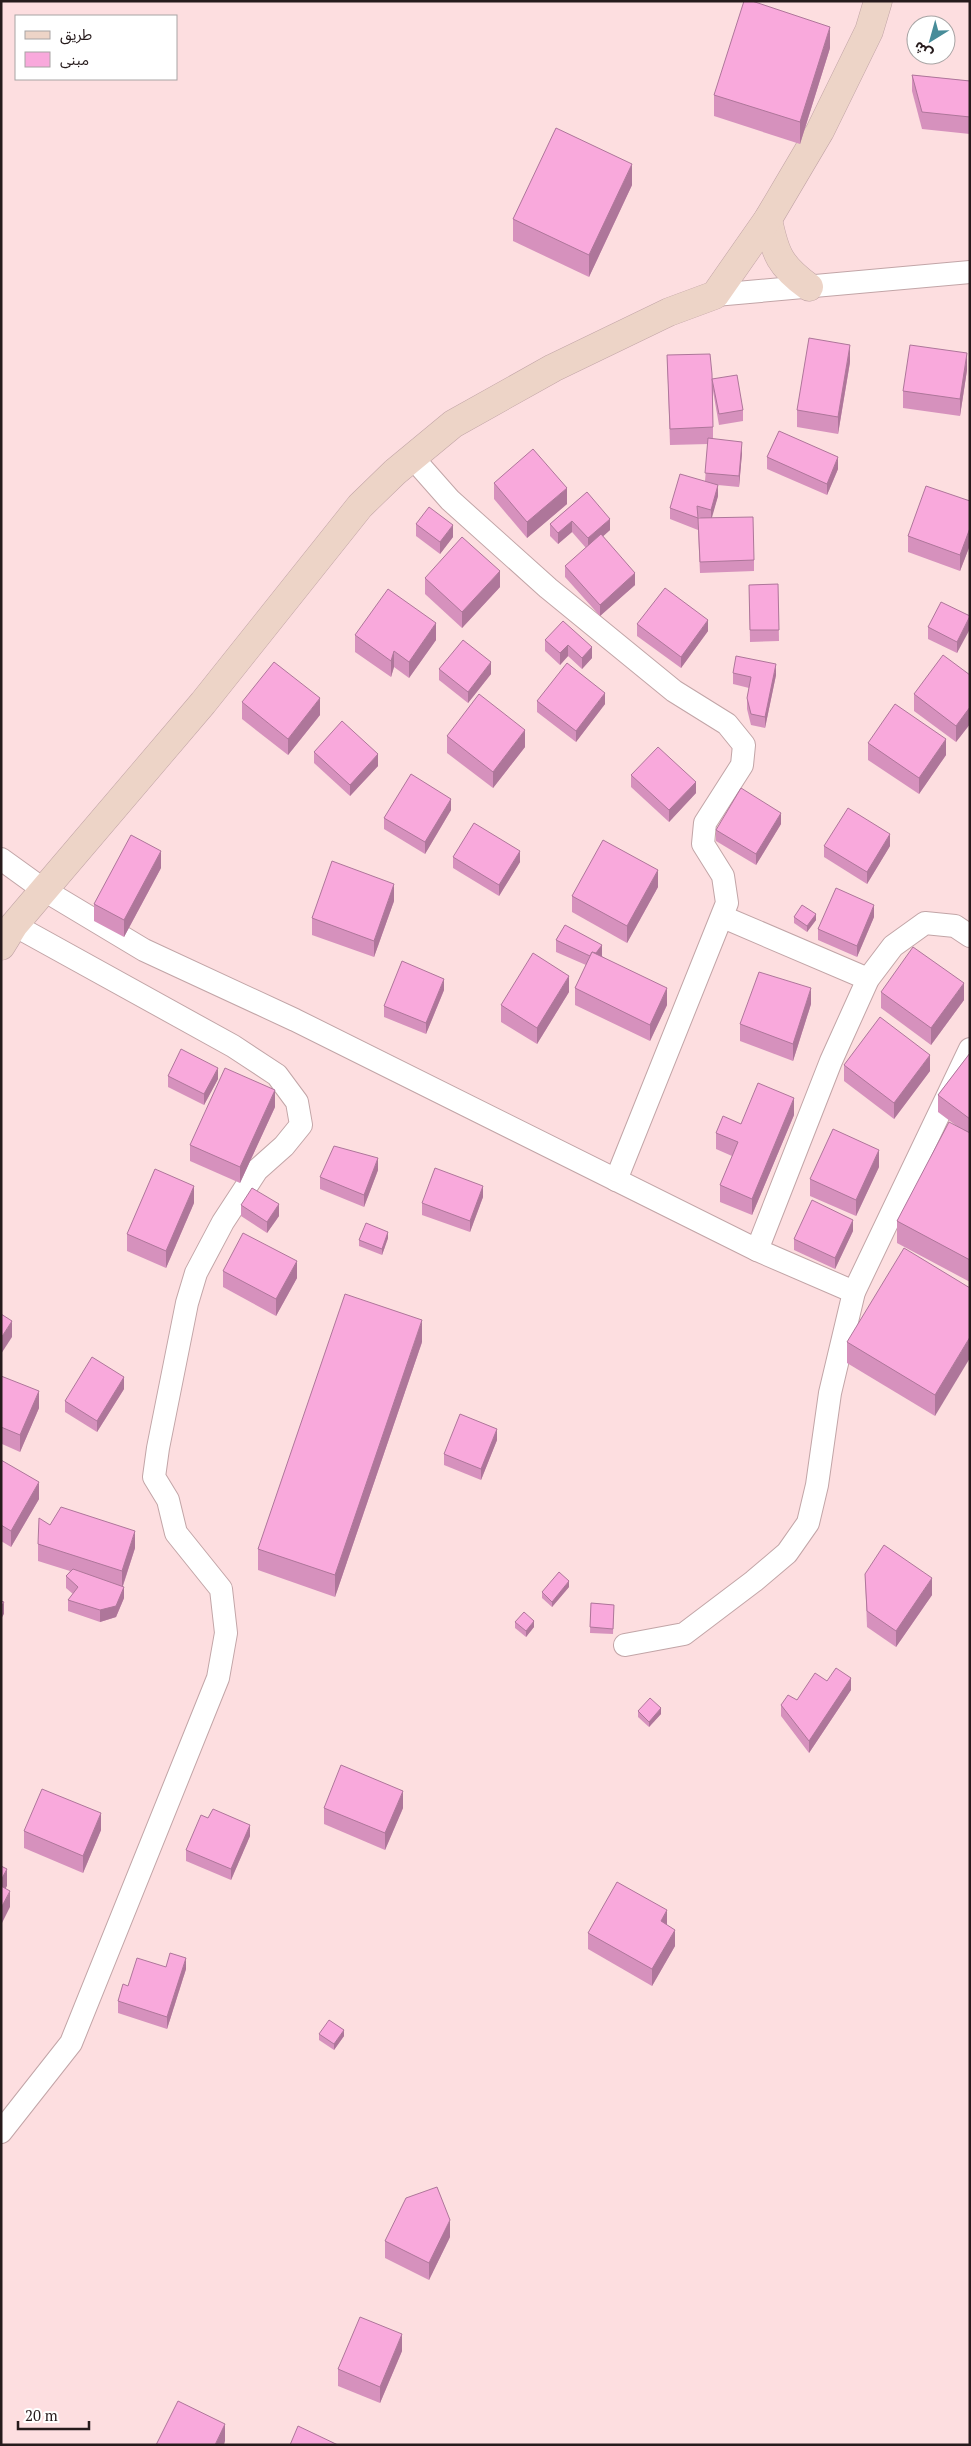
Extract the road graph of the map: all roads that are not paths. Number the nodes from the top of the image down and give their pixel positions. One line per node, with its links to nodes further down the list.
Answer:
1 (878, 1): 2 (street)
2 (768, 219): 4 (street); 5 (street)
3 (970, 272): 4 (street)
4 (809, 287): 5 (street)
5 (715, 296): 6 (street)
6 (412, 457): 8 (street); 9 (street)
7 (1, 859): 8 (street)
8 (44, 890): 10 (street); 14 (street)
9 (723, 917): 12 (street); 14 (street)
10 (5, 935): 18 (street)
11 (970, 936): 12 (street)
12 (868, 978): 15 (street)
13 (970, 1049): 16 (street)
14 (616, 1180): 15 (street)
15 (757, 1250): 16 (street)
16 (854, 1292): 17 (street)
17 (625, 1645)
18 (1, 2132)

